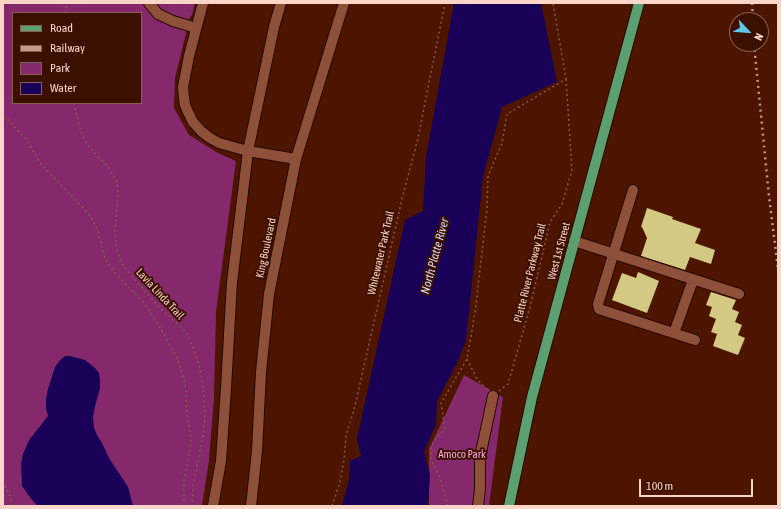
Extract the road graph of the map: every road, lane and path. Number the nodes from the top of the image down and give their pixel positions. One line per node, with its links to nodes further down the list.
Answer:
1 (203, 3): 8 (street)
2 (281, 3): 12 (street)
3 (344, 3): 13 (street, King Boulevard)
4 (445, 3): 29 (path, Whitewater Park Trail)
5 (553, 3): 9 (path, Platte River Parkway Trail)
6 (639, 3): 15 (main road, West 1st Street)
7 (151, 4): 8 (street)
8 (196, 28): 12 (street)
9 (566, 80): 21 (path); 22 (path, Platte River Parkway Trail)
10 (74, 104): 26 (path, Lavia Linda Trail)
11 (3, 118): 25 (path)
12 (248, 151): 13 (street); 27 (street)
13 (296, 159): 28 (street, King Boulevard)
14 (633, 190): 16 (street)
15 (574, 241): 16 (street); 32 (main road, West 1st Street)
16 (613, 254): 17 (street); 19 (street)
17 (692, 280): 18 (street); 19 (street)
18 (739, 294)
19 (674, 333): 20 (street)
20 (695, 340)
21 (467, 359): 22 (path); 30 (path)
22 (493, 396): 31 (street)
23 (3, 481): 24 (path)
24 (12, 506)
25 (184, 506)
26 (192, 506)
27 (213, 506)
28 (252, 506)
29 (332, 506)
30 (448, 506)
31 (478, 506)
32 (509, 506)

